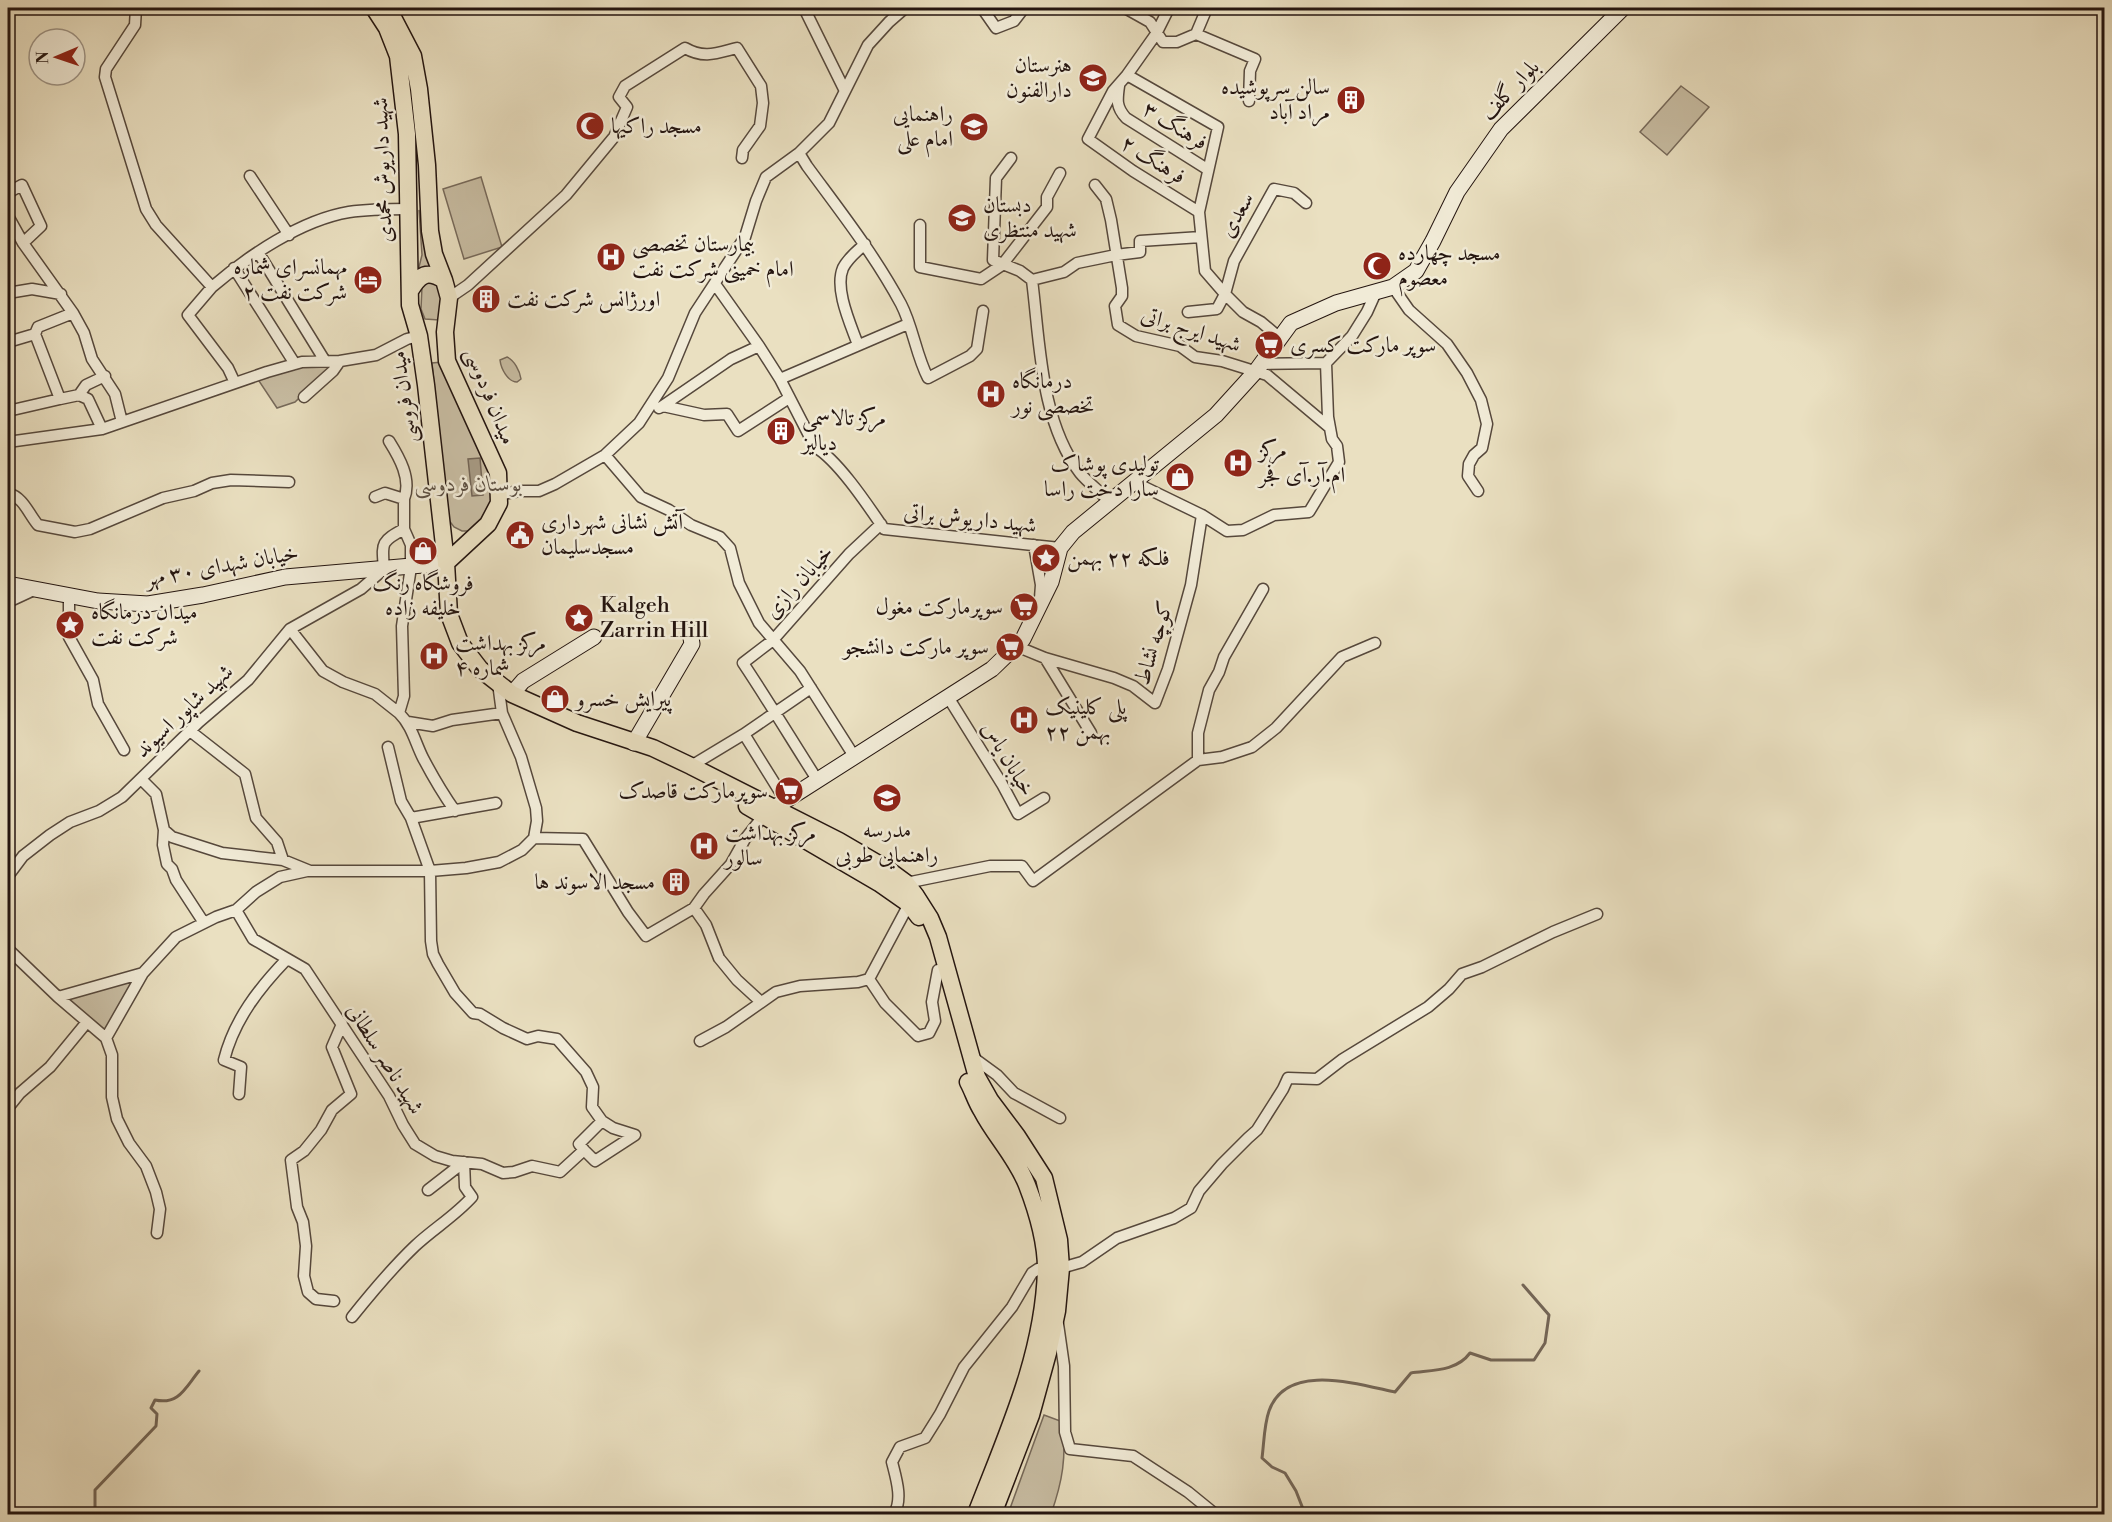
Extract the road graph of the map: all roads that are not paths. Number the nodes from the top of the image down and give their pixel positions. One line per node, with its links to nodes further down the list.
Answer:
1 (136, 8): 43 (street)
2 (374, 8): 28 (main road, شهید داریوش محمدی)
3 (388, 8): 40 (main road, شهید داریوش محمدی)
4 (804, 8): 17 (street)
5 (905, 8): 17 (street)
6 (982, 8): 13 (street)
7 (1016, 8): 13 (street)
8 (1024, 8): 13 (street)
9 (1125, 8): 14 (street)
10 (1168, 8): 14 (street)
11 (1207, 8): 15 (street)
12 (1623, 8): 44 (street, بلوار گلف)
13 (1014, 21)
14 (1156, 34): 15 (street); 16 (street)
15 (1196, 34): 18 (street)
16 (1123, 79): 22 (street, فرهنگ ۳); 22 (street); 29 (street, فرهنگ ۲)
17 (845, 91): 19 (street)
18 (1249, 101)
19 (799, 153): 35 (street); 42 (street)
20 (742, 158): 50 (street)
21 (1011, 158): 38 (street)
22 (1207, 169): 29 (street)
23 (1060, 173): 38 (street)
24 (250, 176): 32 (street)
25 (1095, 185): 37 (street, شهید ایرج براتی)
26 (8, 196): 34 (street)
27 (1306, 203): 49 (street, سعدی)
28 (409, 209): 32 (street); 45 (main road, شهید داریوش محمدی)
29 (1199, 212): 33 (street)
30 (8, 216): 34 (street)
31 (920, 225): 38 (street)
32 (289, 235): 36 (street)
33 (1200, 237): 37 (street); 49 (street)
34 (23, 243): 48 (street)
35 (865, 244): 54 (street); 60 (street)
36 (258, 252): 39 (street); 62 (street)
37 (1116, 255): 41 (street); 66 (street, شهید ایرج براتی)
38 (1002, 265): 41 (street)
39 (234, 268): 43 (street); 65 (street)
40 (444, 280): 45 (main road); 50 (main road, شهید داریوش محمدی)
41 (1032, 280): 92 (street)
42 (715, 284): 61 (street, شهید داریوش براتی); 77 (street)
43 (212, 287): 69 (street)
44 (1393, 287): 46 (street); 87 (street)
45 (410, 291): 57 (main road, شهید داریوش محمدی)
46 (1376, 292): 58 (street); 64 (street)
47 (8, 293): 48 (street)
48 (61, 294): 53 (street)
49 (1225, 294): 52 (street); 58 (street)
50 (449, 298): 55 (main road, شهید داریوش محمدی)
51 (983, 311): 54 (street)
52 (1188, 312)
53 (73, 313): 56 (street); 67 (street)
54 (908, 324): 60 (street)
55 (445, 332): 57 (main road); 89 (main road, میدان فردوسی)
56 (35, 334): 59 (street); 73 (street)
57 (420, 336): 63 (street); 94 (main road, میدان فروسی)
58 (1280, 338): 66 (street)
59 (8, 342)
60 (858, 345): 68 (street)
61 (759, 346): 68 (street, شهید داریوش براتی); 74 (street)
62 (325, 361): 63 (street); 65 (street)
63 (340, 361): 71 (street)
64 (1326, 363): 66 (street); 78 (street)
65 (294, 364): 69 (street)
66 (1258, 368): 78 (street); 86 (street)
67 (105, 375): 70 (street); 76 (street)
68 (780, 379): 72 (street, شهید داریوش براتی)
69 (235, 383): 76 (street)
70 (79, 395): 73 (street); 79 (street)
71 (304, 397)
72 (789, 398): 74 (street); 95 (street, شهید داریوش براتی)
73 (60, 399): 75 (street)
74 (659, 408): 77 (street)
75 (8, 411)
76 (122, 422): 79 (street)
77 (639, 423): 82 (street)
78 (1329, 427): 93 (street)
79 (102, 429): 81 (street)
80 (389, 441): 91 (street)
81 (8, 442)
82 (605, 454): 89 (street); 112 (street)
83 (8, 462): 84 (street)
84 (8, 477)
85 (289, 482): 88 (street)
86 (1134, 482): 92 (street); 93 (street)
87 (1478, 491)
88 (8, 493)
89 (498, 495): 97 (main road, میدان فردوسی)
90 (375, 497): 91 (street)
91 (404, 498): 96 (street)
92 (1110, 502): 99 (street)
93 (1202, 515): 115 (street, کوچه نشاط)
94 (441, 524): 97 (main road); 100 (main road, میدان فروسی)
95 (881, 524): 98 (street, شهید داریوش براتی); 112 (street, خیابان رازی)
96 (404, 529): 101 (street); 102 (street)
97 (470, 541): 100 (main road, میدان فردوسی)
98 (1034, 545): 99 (street, شهید داریوش براتی); 108 (street)
99 (1060, 548): 108 (street)
100 (446, 563): 101 (street, خیابان شهدای ۳۰ مهر); 116 (main road, میدان فروسی)
101 (411, 567): 102 (street, خیابان شهدای ۳۰ مهر); 120 (street)
102 (384, 569): 106 (street, خیابان شهدای ۳۰ مهر); 109 (street, شهید شاپور اسیوند)
103 (8, 584): 104 (street, خیابان شهدای ۳۰ مهر)
104 (36, 589): 106 (street, خیابان شهدای ۳۰ مهر); 107 (street)
105 (1263, 589): 131 (street)
106 (69, 596): 129 (street)
107 (8, 602)
108 (1040, 607): 114 (street)
109 (291, 629): 120 (street); 124 (street, شهید شاپور اسیوند)
110 (690, 632): 127 (street)
111 (594, 637): 118 (street)
112 (773, 640): 117 (street); 122 (street, خیابان رازی)
113 (1376, 643): 131 (street)
114 (1017, 646): 115 (street, کوچه نشاط); 119 (street)
115 (1044, 658): 126 (street)
116 (498, 683): 118 (main road, میدان فروسی); 121 (street)
117 (812, 688): 122 (street); 130 (street)
118 (512, 694): 127 (main road, میدان فروسی)
119 (948, 697): 130 (street); 135 (street, خیابان یاس)
120 (399, 713): 123 (street)
121 (502, 713): 123 (street); 141 (street)
122 (777, 713): 125 (street); 134 (street)
123 (408, 722): 138 (street)
124 (190, 731): 133 (street, شهید شاپور اسیوند); 142 (street)
125 (744, 734): 132 (street); 137 (street)
126 (1091, 734)
127 (634, 743): 132 (main road); 137 (main road)
128 (387, 747): 139 (street)
129 (124, 750)
130 (854, 756): 134 (street)
131 (1198, 760): 147 (street)
132 (691, 765): 137 (main road)
133 (141, 779): 140 (street); 145 (street, شهید شاپور اسیوند)
134 (818, 781): 137 (street)
135 (1044, 798)
136 (496, 803): 138 (street)
137 (774, 807): 146 (main road); 149 (street)
138 (455, 811): 139 (street)
139 (411, 819): 144 (street)
140 (164, 830): 142 (street); 152 (street)
141 (534, 838): 144 (street); 149 (street)
142 (283, 860): 143 (street)
143 (310, 871): 144 (street); 150 (street)
144 (430, 871): 168 (street)
145 (8, 876)
146 (883, 876): 147 (main road); 148 (main road)
147 (906, 883): 155 (main road)
148 (909, 904): 155 (main road); 157 (street)
149 (694, 908): 159 (street)
150 (236, 910): 152 (street); 154 (street, شهید ناصر سلطانی)
151 (1597, 914): 173 (street)
152 (204, 923): 156 (street)
153 (8, 949): 158 (street)
154 (287, 959): 161 (street, شهید ناصر سلطانی); 165 (street)
155 (939, 963): 157 (street); 164 (main road); 173 (main road)
156 (143, 973): 158 (street); 162 (street)
157 (868, 978): 159 (street)
158 (58, 997): 160 (street)
159 (761, 1002): 163 (street)
160 (87, 1022): 162 (street); 166 (street)
161 (342, 1024): 170 (street, شهید ناصر سلطانی); 174 (street)
162 (106, 1038): 172 (street)
163 (700, 1041)
164 (971, 1056): 167 (street); 173 (main road)
165 (239, 1094)
166 (8, 1108)
167 (1060, 1118)
168 (602, 1121): 169 (street); 169 (street)
169 (584, 1150): 170 (street, شهید ناصر سلطانی)
170 (464, 1162): 171 (street); 176 (street)
171 (428, 1190)
172 (157, 1233)
173 (1054, 1268): 175 (main road); 177 (street); 178 (main road)
174 (334, 1301)
175 (1057, 1311): 179 (main road); 180 (street)
176 (352, 1317)
177 (894, 1515)
178 (976, 1515)
179 (993, 1515)
180 (1215, 1515)

